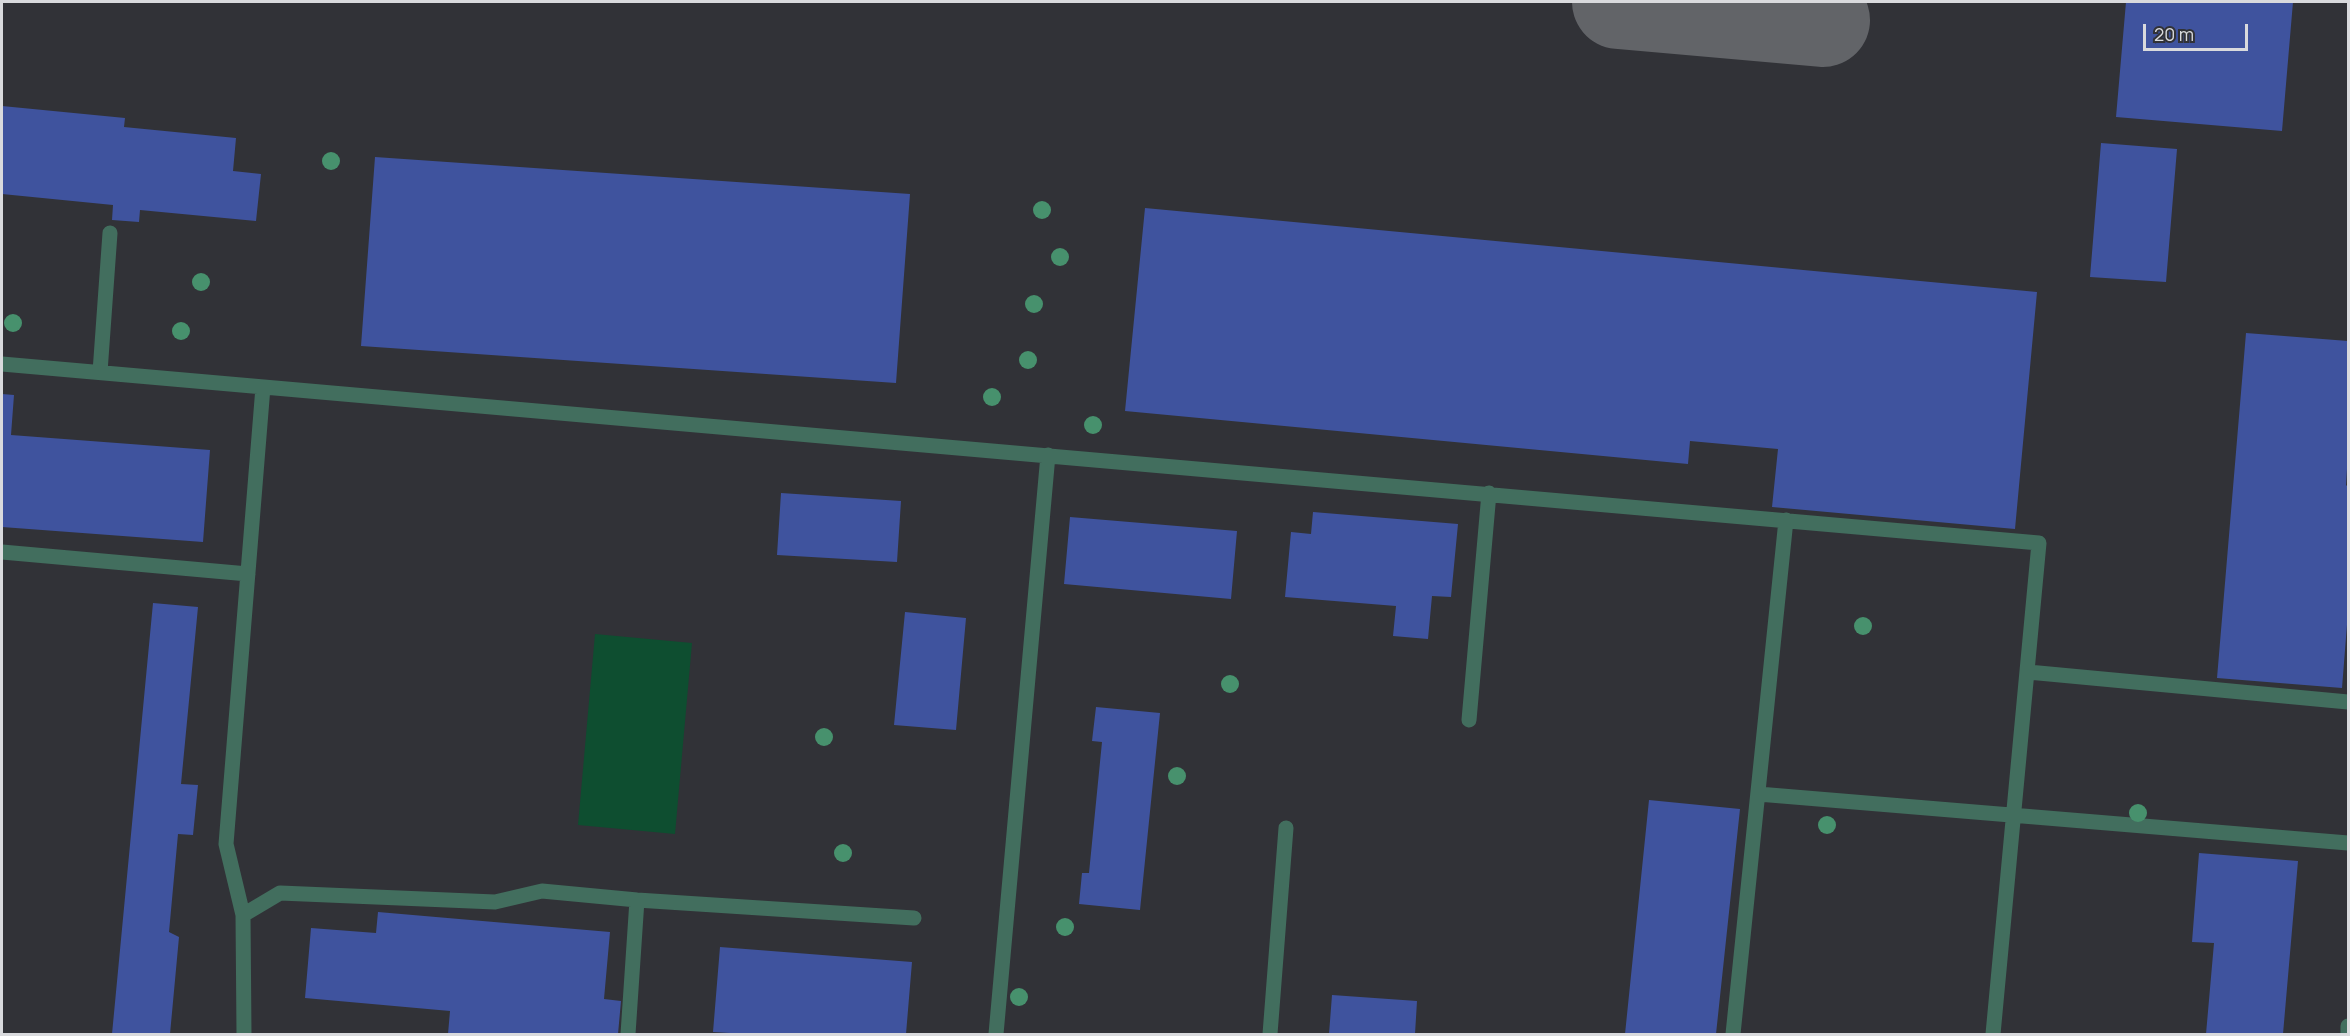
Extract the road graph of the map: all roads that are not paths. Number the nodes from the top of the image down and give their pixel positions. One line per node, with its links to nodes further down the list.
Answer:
1 (111, 233): 3 (lane)
2 (2, 364): 3 (lane)
3 (100, 372): 4 (lane)
4 (263, 387): 5 (lane); 9 (lane)
5 (1048, 455): 6 (lane); 23 (lane)
6 (1489, 494): 7 (lane); 12 (lane)
7 (1786, 520): 10 (lane); 13 (lane)
8 (2, 552): 9 (lane)
9 (248, 574): 18 (lane)
10 (2028, 672): 11 (lane); 14 (lane)
11 (2349, 702)
12 (1469, 720)
13 (1758, 794): 14 (lane); 25 (lane)
14 (2013, 815): 16 (lane); 26 (lane)
15 (1286, 828): 24 (lane)
16 (2349, 843)
17 (637, 900): 18 (lane); 19 (lane); 22 (lane)
18 (243, 915): 21 (lane)
19 (914, 918)
20 (2349, 1026): 27 (lane)
21 (244, 1035)
22 (628, 1035)
23 (996, 1035)
24 (1270, 1035)
25 (1733, 1035)
26 (1993, 1035)
27 (2348, 1035)

